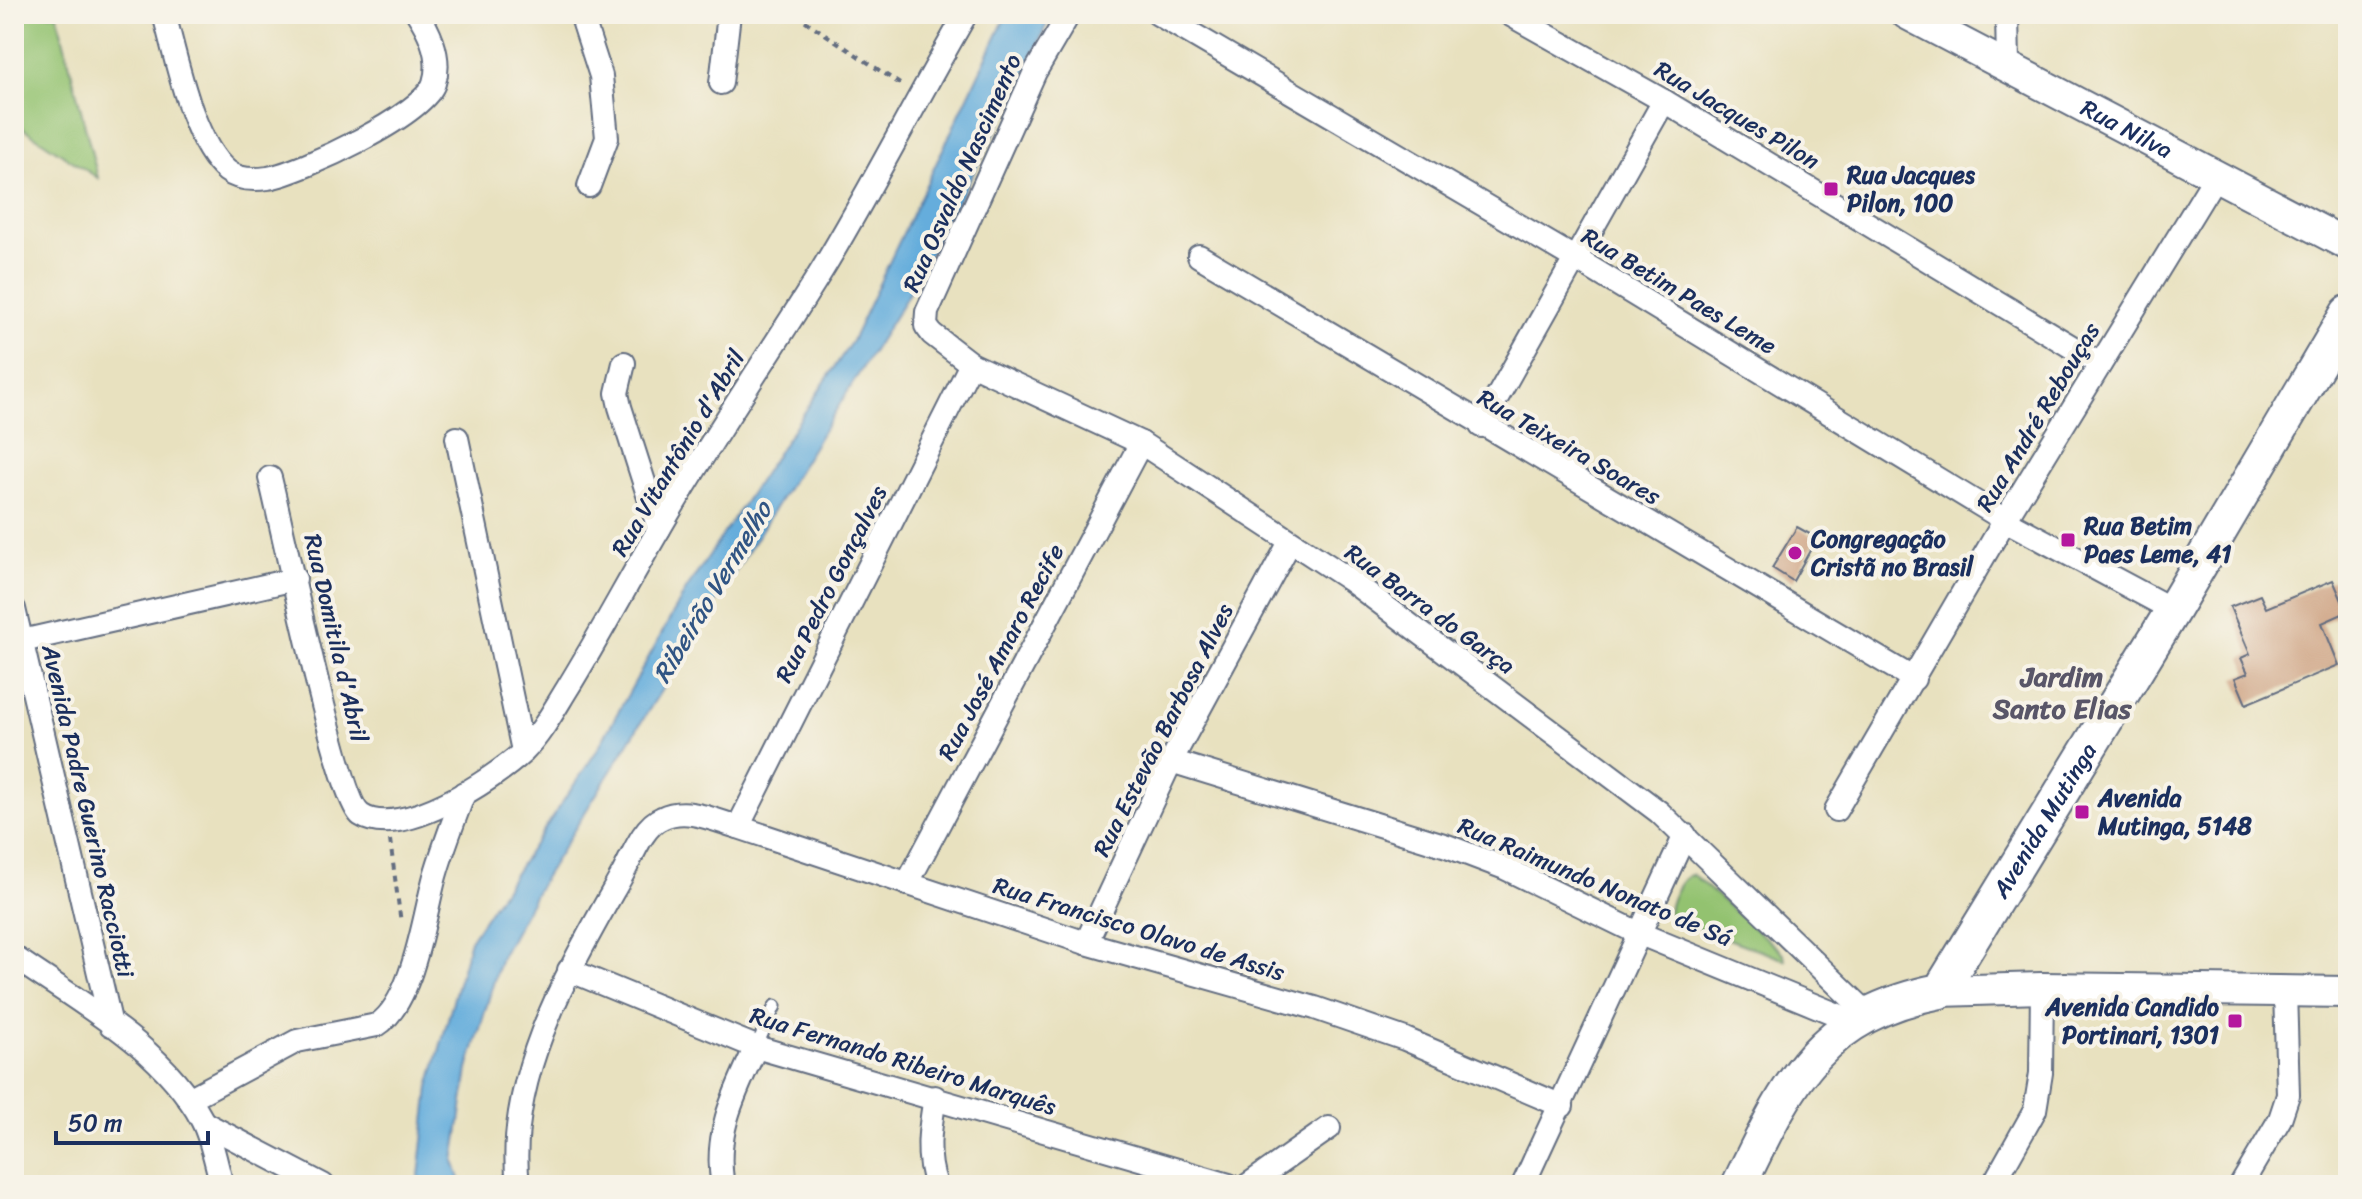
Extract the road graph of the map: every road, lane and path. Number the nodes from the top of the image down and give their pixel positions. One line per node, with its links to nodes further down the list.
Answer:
1 (164, 14): 2 (street)
2 (418, 14)
3 (581, 14): 17 (street)
4 (729, 14): 13 (street)
5 (795, 14): 14 (path)
6 (966, 14): 14 (street, Rua Vitantônio d'Abril)
7 (1069, 14): 21 (street, Rua Osvaldo Nascimento)
8 (1158, 14): 20 (street, Rua Betim Paes Leme)
9 (1509, 14): 15 (street, Rua Jacques Pilon)
10 (1907, 14): 12 (street, Rua Nilva)
11 (2007, 14): 12 (street)
12 (2008, 65): 16 (street, Rua Nilva)
13 (721, 83)
14 (919, 96): 31 (street, Rua Vitantônio d'Abril)
15 (1664, 101): 20 (street); 25 (street, Rua Jacques Pilon)
16 (2215, 177): 18 (street, Rua Nilva); 25 (street, Rua André Rebouças)
17 (589, 186)
18 (2348, 245)
19 (1199, 256): 26 (street, Rua Teixeira Soares)
20 (1576, 259): 26 (street); 30 (street, Rua Betim Paes Leme)
21 (927, 312): 24 (street, Rua Barra do Garça)
22 (2348, 313): 35 (main road, Avenida Mutinga)
23 (624, 363): 31 (street)
24 (971, 364): 28 (street, Rua Barra do Garça); 43 (street, Rua Pedro Gonçalves)
25 (2100, 364): 30 (street, Rua André Rebouças)
26 (1481, 426): 37 (street, Rua Teixeira Soares)
27 (457, 438): 38 (street)
28 (1141, 443): 32 (street, Rua Barra do Garça); 45 (street, Rua José Amaro Recife)
29 (270, 478): 33 (street, Rua Domitila d'Abril)
30 (2005, 520): 35 (street, Rua Betim Paes Leme); 37 (street, Rua André Rebouças)
31 (659, 529): 38 (street, Rua Vitantônio d'Abril)
32 (1290, 542): 39 (street, Rua Estevão Barbosa Alves); 44 (street, Rua Barra do Garça)
33 (295, 579): 36 (street); 42 (street, Rua Domitila d'Abril)
34 (14, 609): 36 (street, Avenida Padre Guerino Racciotti)
35 (2173, 610): 53 (main road, Avenida Mutinga)
36 (22, 641): 57 (street, Avenida Padre Guerino Racciotti)
37 (1914, 679): 41 (street, Rua André Rebouças)
38 (523, 751): 40 (street, Rua Vitantônio d'Abril)
39 (1171, 761): 47 (street, Rua Raimundo Nonato de Sá); 48 (street, Rua Estevão Barbosa Alves)
40 (464, 793): 42 (street, Rua Vitantônio d'Abril); 60 (street)
41 (1836, 810)
42 (389, 822): 46 (path)
43 (738, 827): 45 (street, Rua Francisco Olavo de Assis); 50 (street, Rua Francisco Olavo de Assis)
44 (1685, 835): 47 (street); 56 (street, Rua Barra do Garça)
45 (907, 884): 48 (street, Rua Francisco Olavo de Assis)
46 (403, 930)
47 (1638, 933): 56 (street, Rua Raimundo Nonato de Sá); 61 (street)
48 (1086, 943): 61 (street, Rua Francisco Olavo de Assis)
49 (14, 957): 57 (street)
50 (569, 970): 58 (street, Rua Fernando Ribeiro Marquês); 66 (street)
51 (2042, 988): 52 (street); 53 (street); 73 (street)
52 (2285, 990): 54 (street); 74 (street)
53 (1940, 991): 56 (main road)
54 (2348, 992)
55 (775, 1006): 58 (lane)
56 (1861, 1017): 72 (main road)
57 (111, 1025): 60 (street)
58 (756, 1047): 59 (street, Rua Fernando Ribeiro Marquês); 67 (street)
59 (935, 1097): 68 (street); 69 (street, Rua Fernando Ribeiro Marquês)
60 (189, 1099): 62 (street)
61 (1562, 1106): 71 (street)
62 (204, 1123): 64 (street); 65 (street)
63 (1329, 1128): 70 (street)
64 (222, 1185)
65 (323, 1185)
66 (518, 1185)
67 (723, 1185)
68 (936, 1185)
69 (1229, 1185)
70 (1248, 1185)
71 (1523, 1185)
72 (1739, 1185)
73 (1993, 1185)
74 (2241, 1185)

